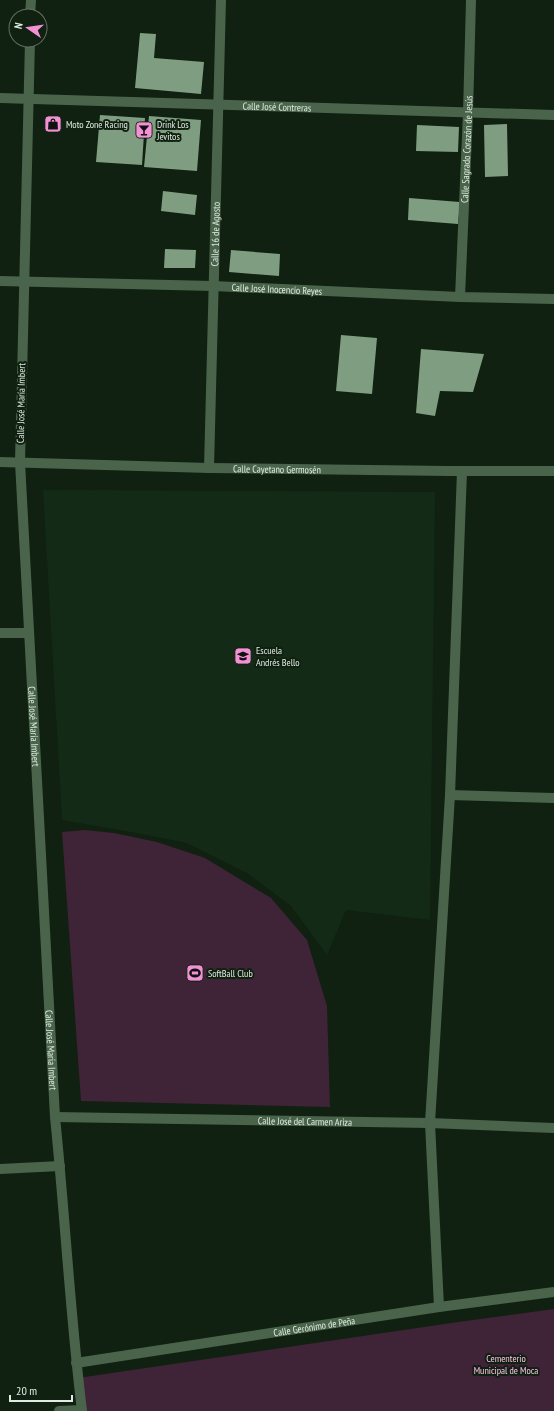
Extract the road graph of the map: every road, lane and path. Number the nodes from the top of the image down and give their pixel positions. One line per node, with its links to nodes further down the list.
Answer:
1 (221, 0): 6 (street, Calle 16 de Agosto)
2 (471, 0): 7 (street, Calle Sagrado Corazón de Jesús)
3 (30, 48): 5 (street, Calle José María Imbert)
4 (0, 98): 5 (street, Calle José Contreras)
5 (28, 100): 6 (street, Calle José Contreras); 10 (street, Calle José María Imbert)
6 (218, 104): 7 (street, Calle José Contreras); 11 (street, Calle 16 de Agosto)
7 (468, 113): 8 (street, Calle José Contreras); 12 (street, Calle Sagrado Corazón de Jesús)
8 (554, 115)
9 (0, 281): 10 (street, Calle José Inocencio Reyes)
10 (24, 282): 11 (street, Calle José Inocencio Reyes); 15 (street, Calle José María Imbert)
11 (213, 286): 12 (street, Calle José Inocencio Reyes); 16 (street, Calle 16 de Agosto)
12 (460, 297): 13 (street, Calle José Inocencio Reyes)
13 (554, 299)
14 (0, 462): 15 (street, Calle Cayetano Germosén)
15 (20, 462): 16 (street, Calle Cayetano Germosén); 19 (street, Calle José María Imbert)
16 (209, 468): 17 (street, Calle Cayetano Germosén)
17 (462, 471): 18 (street, Calle Cayetano Germosén); 21 (street)
18 (554, 471)
19 (28, 633): 20 (street); 23 (street, Calle José María Imbert)
20 (0, 634)
21 (450, 795): 22 (street); 24 (street)
22 (554, 798)
23 (55, 1117): 24 (street, Calle José del Carmen Ariza); 26 (street, Calle José María Imbert)
24 (430, 1123): 25 (street, Calle José del Carmen Ariza); 29 (street)
25 (554, 1128)
26 (60, 1166): 27 (street); 30 (street, Calle José María Imbert)
27 (0, 1169)
28 (554, 1292): 29 (street, Calle Gerónimo de Peña)
29 (439, 1307): 30 (street, Calle Gerónimo de Peña)
30 (76, 1363): 31 (street, Calle José María Imbert)
31 (82, 1410): 32 (street)
32 (59, 1411)

